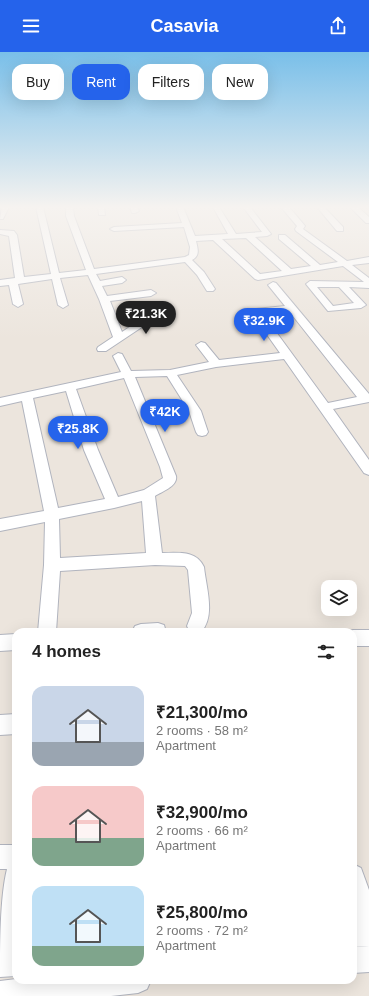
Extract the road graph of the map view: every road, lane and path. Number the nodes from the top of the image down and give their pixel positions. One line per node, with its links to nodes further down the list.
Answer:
1 (14, 251): 18 (street)
2 (49, 251): 16 (street)
3 (83, 251): 14 (street)
4 (194, 251): 9 (street)
5 (230, 251): 15 (street)
6 (265, 251): 15 (street)
7 (298, 251): 12 (street)
8 (327, 251): 11 (street)
9 (187, 259): 14 (street); 25 (street)
10 (369, 260): 11 (street)
11 (346, 264): 12 (street); 20 (street)
12 (318, 268): 13 (street)
13 (303, 270): 15 (street); 22 (street)
14 (91, 272): 16 (street); 21 (street)
15 (289, 272)
16 (55, 276): 18 (street); 29 (street)
17 (122, 280): 21 (street)
18 (16, 281): 19 (street); 28 (street)
19 (0, 283)
20 (369, 283): 23 (street)
21 (97, 284): 27 (street)
22 (320, 284): 23 (street); 30 (street)
23 (341, 284): 30 (street)
24 (273, 285): 31 (street)
25 (210, 289)
26 (151, 293): 27 (street)
27 (104, 299): 33 (street)
28 (18, 304)
29 (63, 305)
30 (361, 305): 32 (street)
31 (291, 308): 37 (street); 44 (street)
32 (369, 313)
33 (112, 320): 34 (street); 34 (street)
34 (119, 338): 36 (street)
35 (201, 344): 39 (street)
36 (102, 349)
37 (287, 355): 39 (street); 46 (street)
38 (118, 356): 41 (street)
39 (216, 364): 40 (street)
40 (170, 372): 41 (street); 47 (street)
41 (129, 374): 42 (street); 49 (street)
42 (70, 387): 43 (street); 50 (street)
43 (26, 397): 45 (street); 51 (street)
44 (367, 398): 46 (street)
45 (0, 402)
46 (325, 407): 48 (street)
47 (202, 432)
48 (369, 470)
49 (148, 494): 50 (street); 53 (street)
50 (114, 502): 51 (street)
51 (52, 514): 52 (street); 54 (street)
52 (0, 525)
53 (155, 559): 54 (street); 55 (street)
54 (52, 565): 56 (street)
55 (196, 626)
56 (47, 628)
57 (357, 638): 58 (street)
58 (369, 638)
59 (12, 642): 60 (street)
60 (0, 643)
61 (12, 724): 62 (street)
62 (0, 725)
63 (0, 857): 64 (street)
64 (12, 857)
65 (357, 890): 67 (street)
66 (12, 911): 71 (street)
67 (369, 933): 68 (street)
68 (357, 934)
69 (369, 959): 70 (street)
70 (357, 960)
71 (6, 964)
72 (99, 984): 73 (street)
73 (0, 994)

